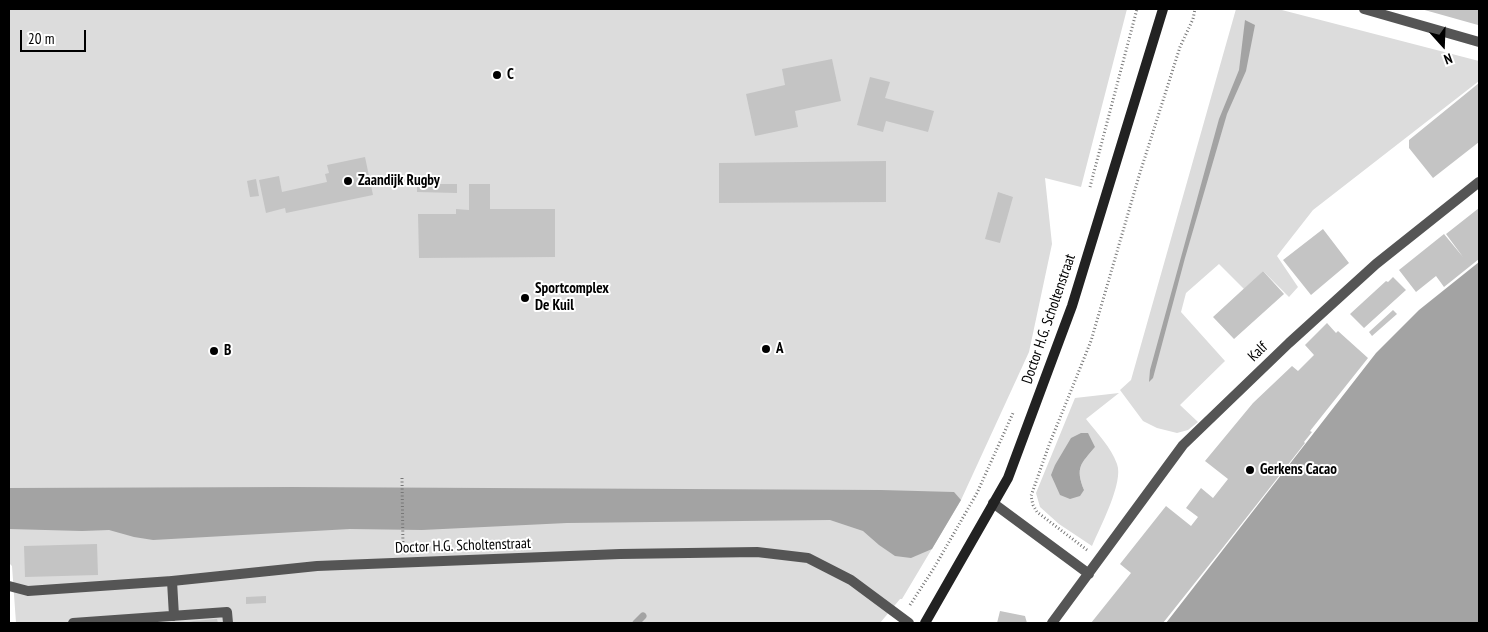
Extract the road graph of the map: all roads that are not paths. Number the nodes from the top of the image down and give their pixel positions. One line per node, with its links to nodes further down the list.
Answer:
1 (1164, 9): 5 (main road, Doctor H.G. Scholtenstraat)
2 (1364, 9): 3 (street)
3 (1479, 42)
4 (1479, 182): 6 (street, Kalf)
5 (993, 504): 6 (street); 13 (main road, Doctor H.G. Scholtenstraat)
6 (1089, 574): 14 (street, Kalf)
7 (172, 581): 8 (street, Doctor H.G. Scholtenstraat); 9 (street); 10 (street, Doctor H.G. Scholtenstraat)
8 (9, 586)
9 (174, 616): 11 (street); 12 (street)
10 (906, 620)
11 (73, 623)
12 (228, 623)
13 (925, 623)
14 (1052, 623)

